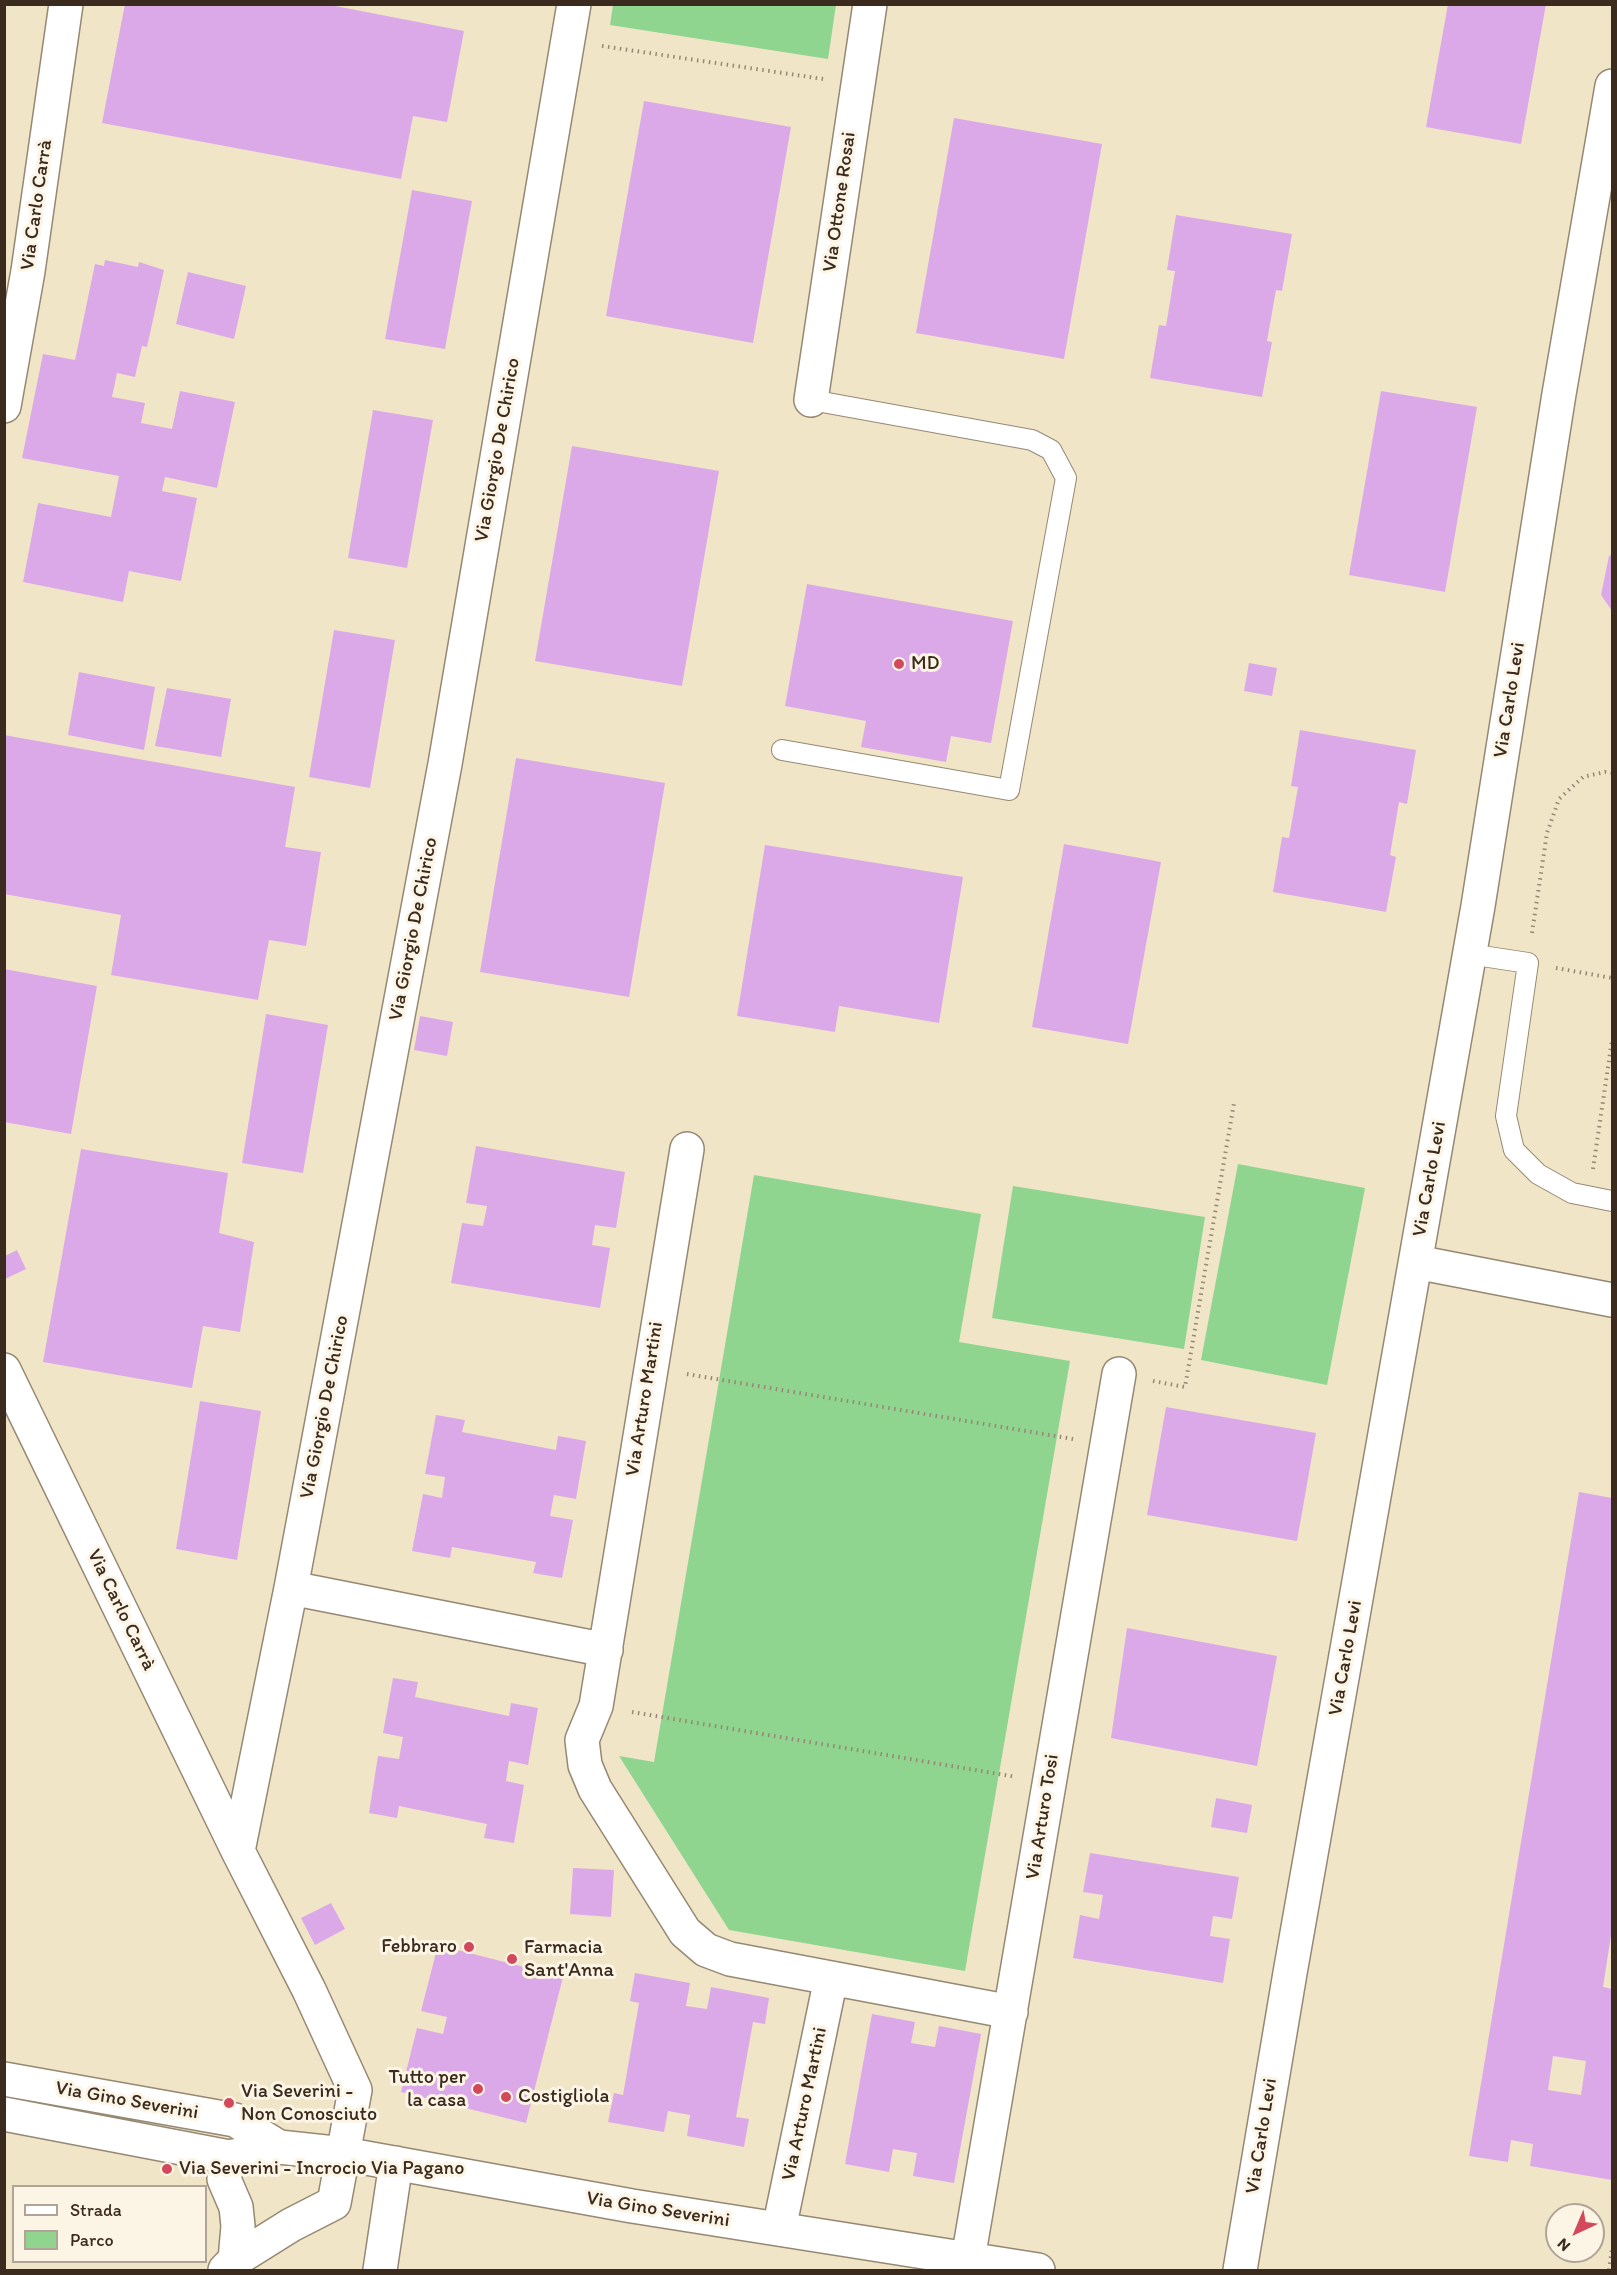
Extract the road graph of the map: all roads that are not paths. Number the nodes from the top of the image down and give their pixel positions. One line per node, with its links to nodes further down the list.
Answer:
1 (66, 4): 5 (street, Via Carlo Carrà)
2 (574, 4): 16 (street, Via Giorgio De Chirico)
3 (870, 4): 6 (street, Via Ottone Rosai)
4 (1612, 86): 9 (street, Via Carlo Levi)
5 (16, 269): 7 (street, Via Carlo Carrà)
6 (811, 400): 8 (lane)
7 (4, 406)
8 (782, 750)
9 (1469, 954): 11 (lane); 12 (street, Via Carlo Levi)
10 (687, 1149): 17 (street, Via Arturo Martini)
11 (1612, 1201)
12 (1416, 1262): 13 (street); 32 (street, Via Carlo Levi)
13 (1612, 1300)
14 (4, 1370): 18 (street, Via Carlo Carrà)
15 (1119, 1374): 20 (street, Via Arturo Tosi)
16 (291, 1588): 17 (street); 18 (street, Via Giorgio De Chirico)
17 (606, 1650): 19 (street, Via Arturo Martini)
18 (238, 1851): 24 (street, Via Carlo Carrà)
19 (831, 1978): 20 (street, Via Arturo Martini); 27 (street, Via Arturo Martini)
20 (1011, 2012): 28 (street, Via Arturo Tosi)
21 (4, 2079): 23 (street, Via Gino Severini)
22 (4, 2114): 25 (street, Via Gino Severini)
23 (279, 2146): 24 (street, Via Gino Severini); 25 (street, Via Gino Severini)
24 (344, 2154): 26 (street, Via Gino Severini); 29 (street, Via Carlo Carrà)
25 (229, 2157): 29 (street)
26 (396, 2163): 27 (street, Via Gino Severini); 30 (street)
27 (779, 2229): 28 (street, Via Gino Severini)
28 (968, 2259): 31 (street, Via Gino Severini)
29 (230, 2265)
30 (380, 2271)
31 (1038, 2271)
32 (1240, 2271)

